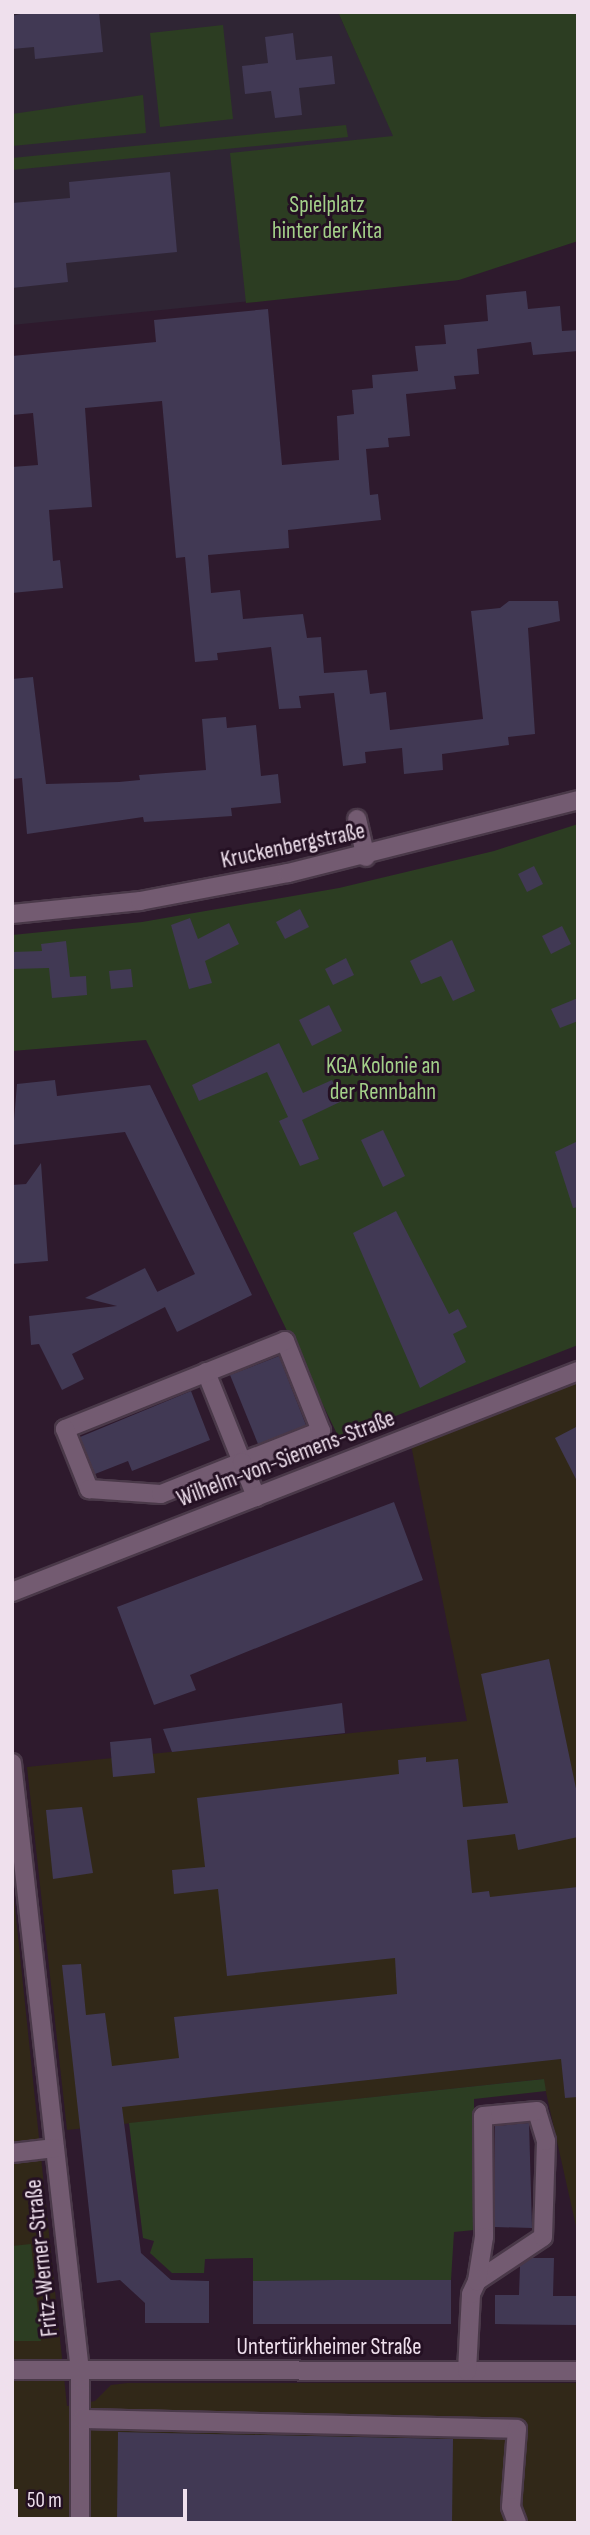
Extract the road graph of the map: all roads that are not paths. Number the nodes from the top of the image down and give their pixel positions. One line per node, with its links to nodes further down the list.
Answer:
1 (578, 800): 3 (street, Kruckenbergstraße)
2 (357, 818): 3 (street)
3 (366, 856): 4 (street, Kruckenbergstraße)
4 (12, 914)
5 (578, 1371): 8 (street, Wilhelm-von-Siemens-Straße)
6 (206, 1373): 7 (street); 7 (street); 7 (street)
7 (242, 1462): 8 (street)
8 (256, 1497): 9 (street, Wilhelm-von-Siemens-Straße)
9 (12, 1592)
10 (12, 1763): 11 (street, Fritz-Werner-Straße)
11 (55, 2148): 12 (street); 15 (street, Fritz-Werner-Straße)
12 (12, 2153)
13 (477, 2281): 13 (street); 16 (street)
14 (12, 2370): 15 (street, Untertürkheimer Straße)
15 (80, 2371): 16 (street, Untertürkheimer Straße); 18 (street, Fritz-Werner-Straße)
16 (467, 2371): 17 (street, Untertürkheimer Straße)
17 (578, 2371)
18 (82, 2419): 19 (street, Fritz-Werner-Straße); 20 (street)
19 (79, 2523)
20 (517, 2523)

